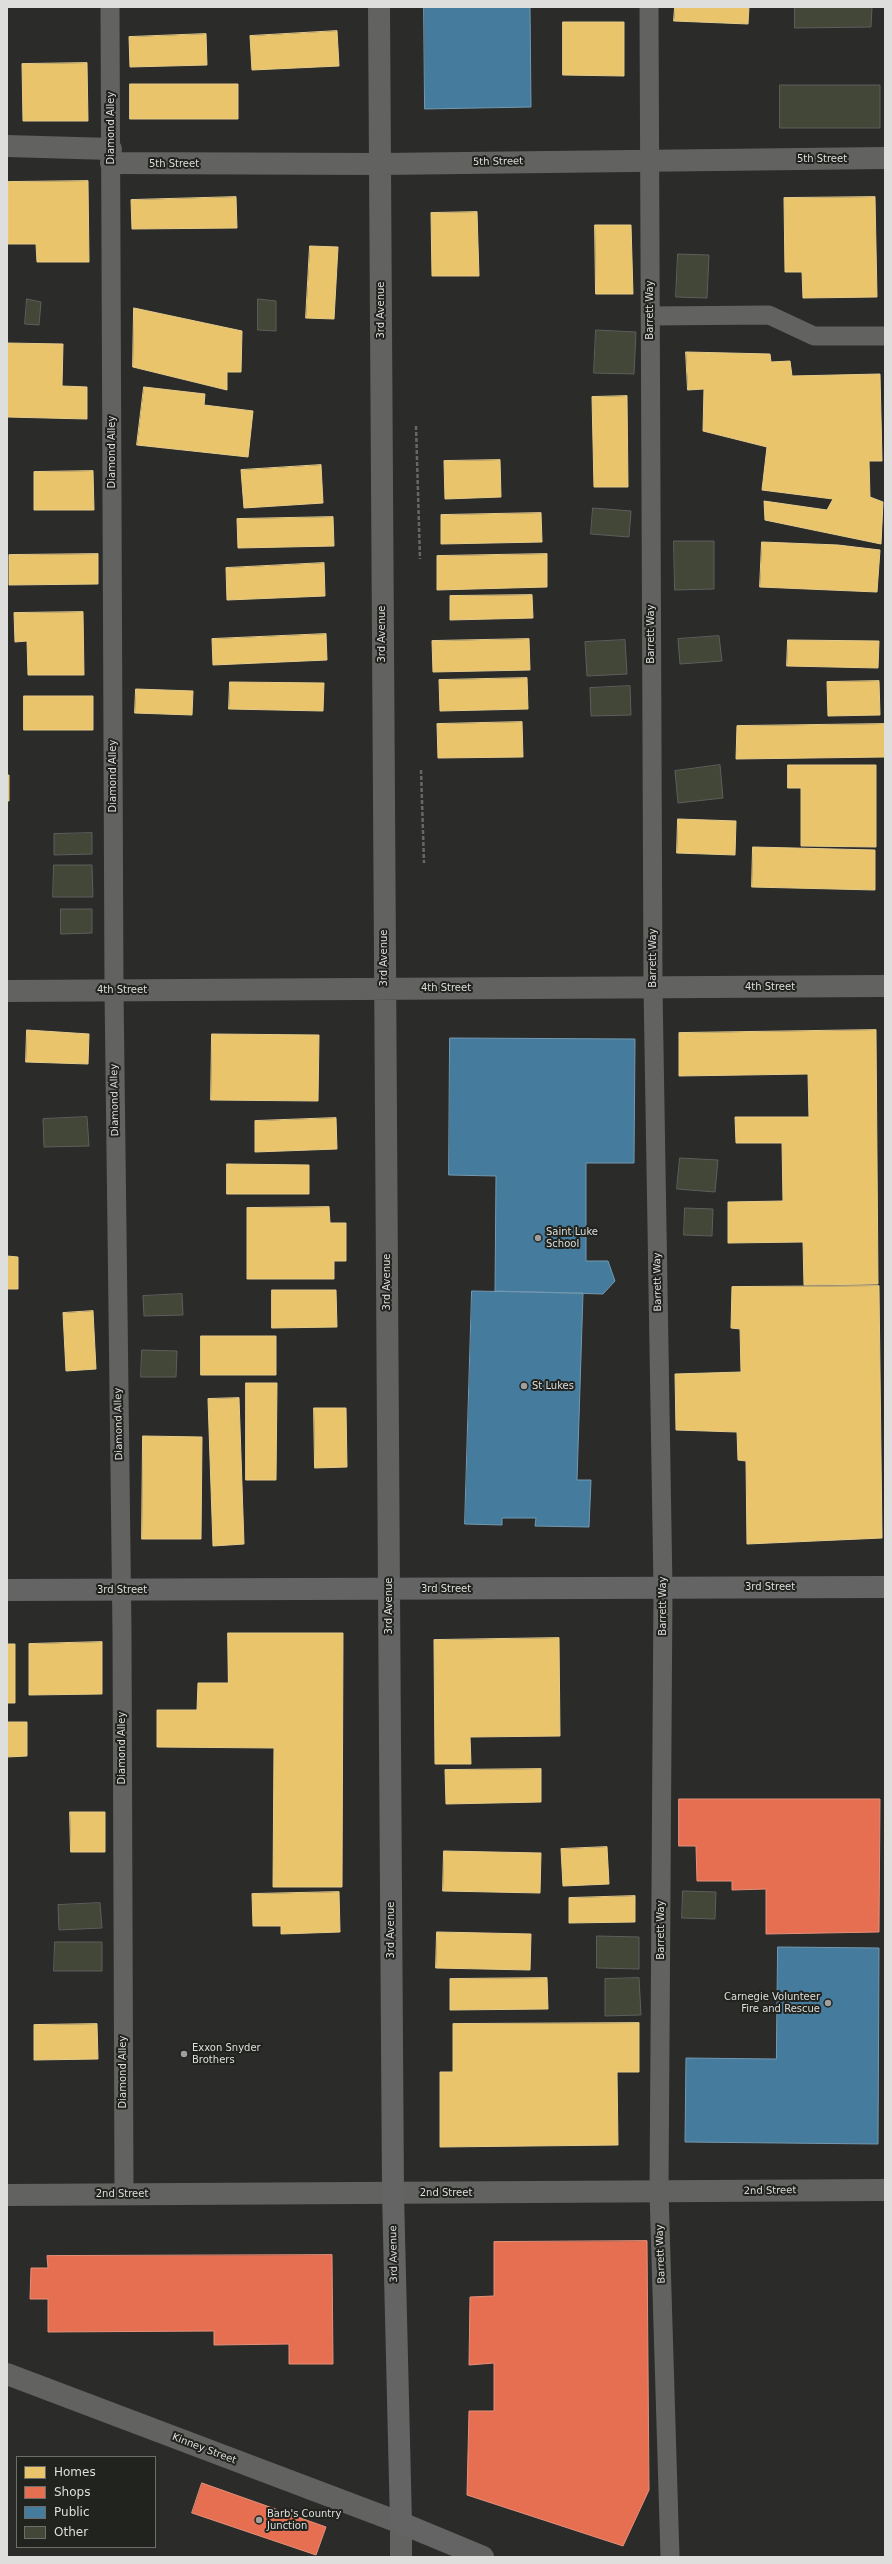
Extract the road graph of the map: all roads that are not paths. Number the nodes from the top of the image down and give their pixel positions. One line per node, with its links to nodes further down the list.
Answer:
1 (110, 7): 5 (lane, Diamond Alley)
2 (379, 7): 8 (street, 3rd Avenue)
3 (649, 7): 7 (lane, Barrett Way)
4 (7, 146): 5 (street, 5th Street)
5 (111, 156): 8 (street, 5th Street); 14 (lane, Diamond Alley)
6 (885, 158): 7 (street, 5th Street)
7 (649, 160): 8 (street, 5th Street); 9 (lane, Barrett Way)
8 (380, 164): 13 (street, 3rd Avenue)
9 (650, 316): 10 (lane); 12 (lane, Barrett Way)
10 (885, 336)
11 (885, 986): 12 (street, 4th Street)
12 (653, 987): 13 (street, 4th Street); 17 (lane, Barrett Way)
13 (385, 989): 14 (street, 4th Street); 20 (street, 3rd Avenue)
14 (114, 990): 15 (street, 4th Street); 19 (lane, Diamond Alley)
15 (7, 991)
16 (885, 1586): 17 (street, 3rd Street)
17 (663, 1588): 20 (street, 3rd Street); 22 (lane, Barrett Way)
18 (7, 1590): 19 (street, 3rd Street)
19 (121, 1590): 20 (street, 3rd Street); 24 (lane, Diamond Alley)
20 (389, 1590): 23 (street, 3rd Avenue)
21 (885, 2190): 22 (street, 2nd Street)
22 (659, 2192): 23 (street, 2nd Street); 30 (lane, Barrett Way)
23 (393, 2193): 24 (street, 2nd Street); 27 (street, 3rd Avenue)
24 (124, 2194): 25 (street, 2nd Street)
25 (7, 2195)
26 (7, 2374): 27 (street, Kinney Street)
27 (401, 2523): 28 (street, 3rd Avenue); 29 (street)
28 (401, 2557)
29 (483, 2557)
30 (670, 2557)

